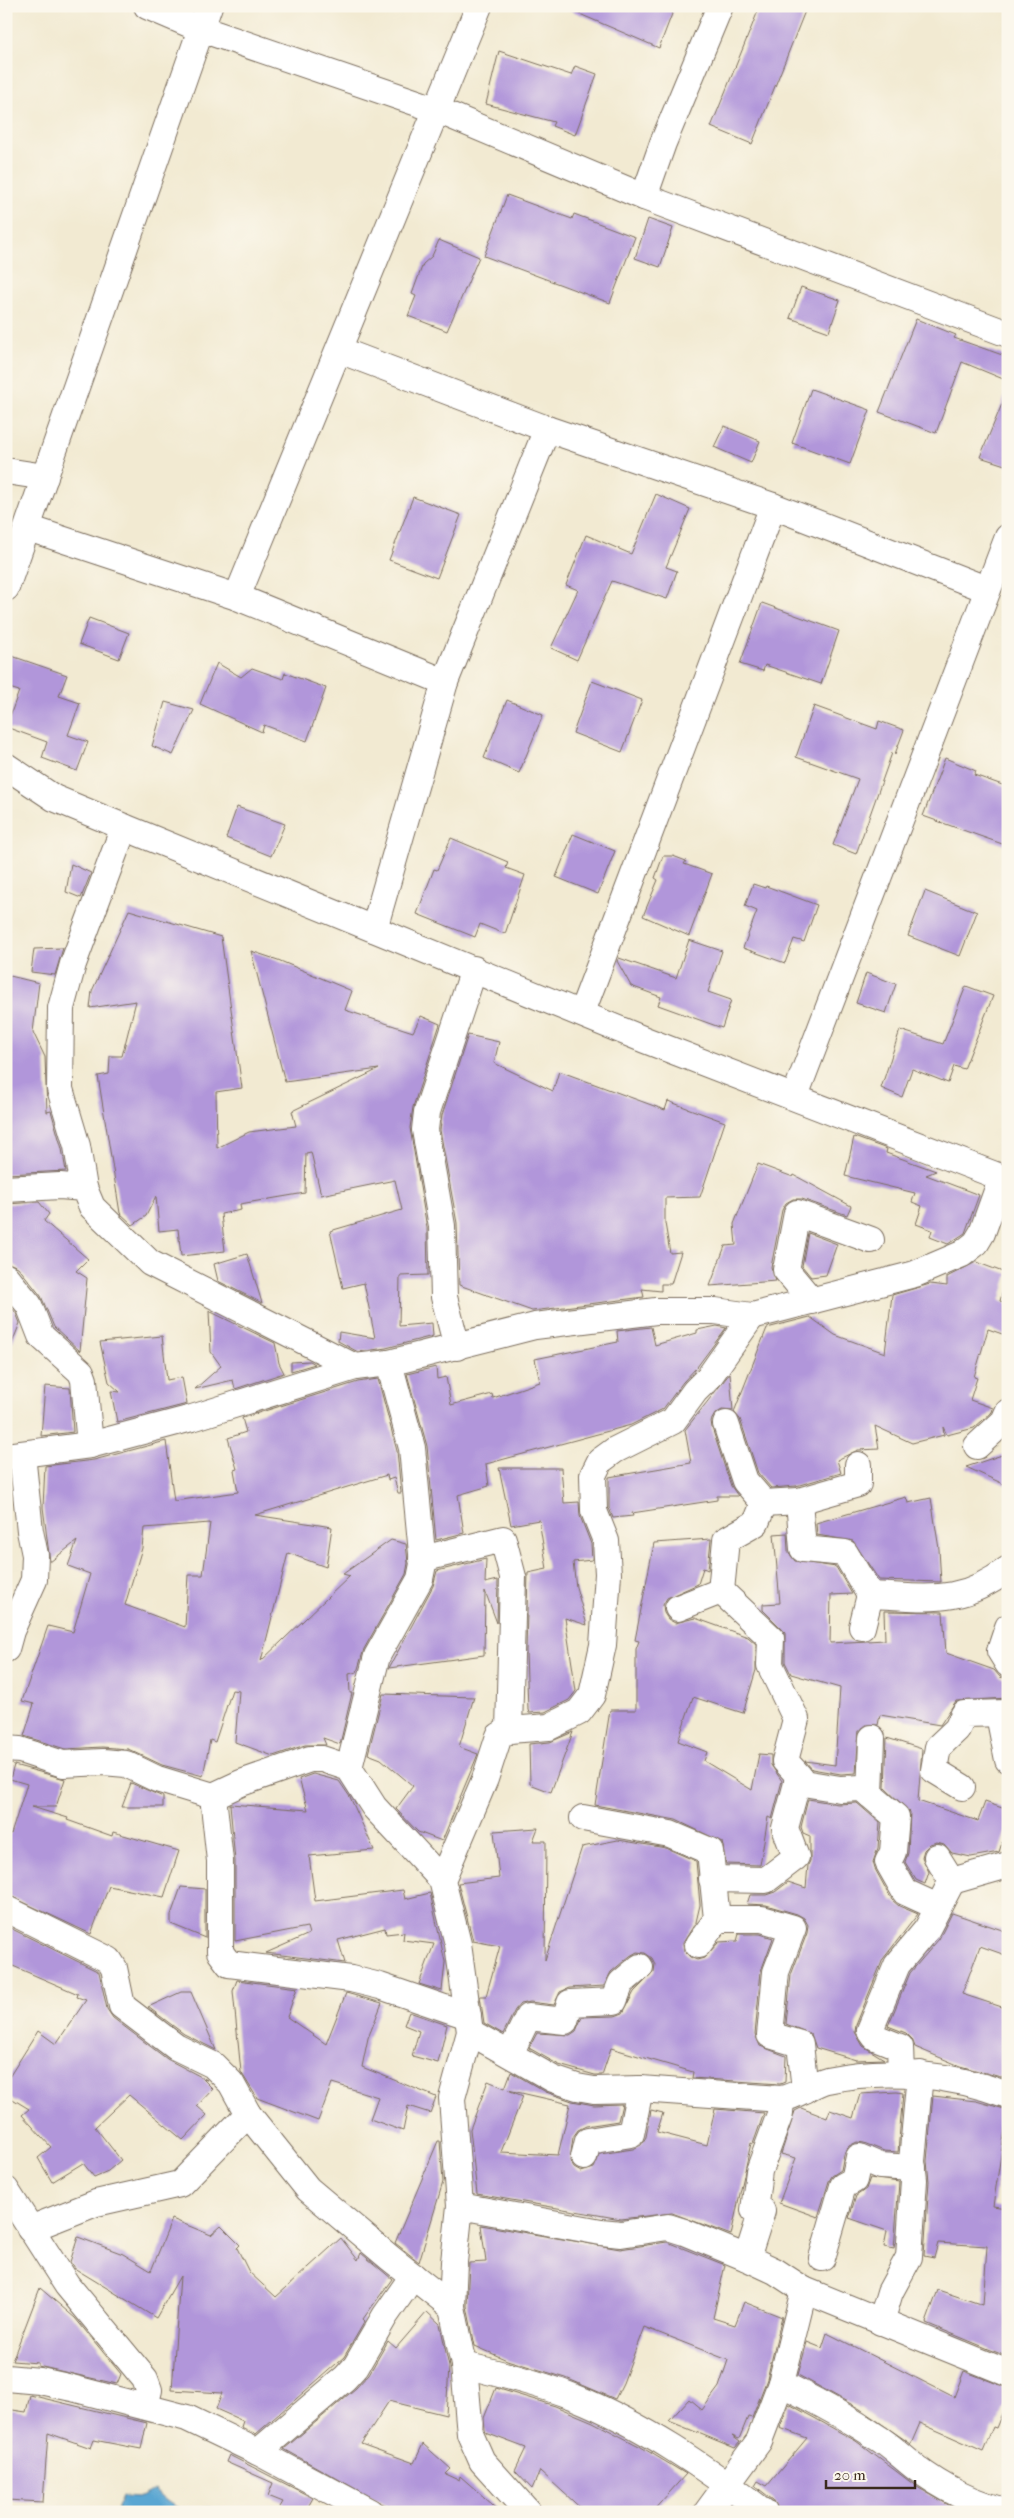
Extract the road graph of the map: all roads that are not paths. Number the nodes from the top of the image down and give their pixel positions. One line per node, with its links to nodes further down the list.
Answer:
1 (147, 6): 4 (street)
2 (479, 6): 5 (street)
3 (720, 6): 6 (street)
4 (205, 18): 5 (street); 11 (street)
5 (435, 109): 6 (street); 8 (street)
6 (644, 197): 7 (street)
7 (1008, 334)
8 (339, 350): 9 (street); 17 (street)
9 (547, 429): 12 (street); 18 (street)
10 (6, 471): 11 (street)
11 (45, 476): 13 (street)
12 (773, 506): 16 (street); 23 (street)
13 (28, 528): 15 (street); 17 (street)
14 (1008, 537): 16 (street)
15 (6, 588)
16 (986, 589): 24 (street)
17 (237, 597): 18 (street)
18 (445, 682): 21 (street)
19 (6, 766): 20 (street)
20 (124, 827): 21 (street); 26 (street)
21 (374, 929): 22 (street)
22 (474, 969): 23 (street); 32 (street)
23 (582, 1012): 24 (street)
24 (795, 1096): 25 (street)
25 (1005, 1178): 30 (street)
26 (84, 1188): 27 (street); 34 (street)
27 (6, 1189)
28 (871, 1240): 30 (street)
29 (6, 1278): 37 (street)
30 (812, 1301): 31 (street)
31 (752, 1316): 32 (street); 53 (street)
32 (457, 1347): 33 (street)
33 (389, 1363): 34 (street); 43 (street)
34 (354, 1368): 37 (street)
35 (1008, 1412): 38 (street)
36 (726, 1424): 42 (street)
37 (90, 1445): 39 (street)
38 (977, 1446)
39 (14, 1455): 50 (street)
40 (858, 1465): 41 (street)
41 (799, 1500): 42 (street); 46 (street)
42 (764, 1503): 45 (street)
43 (422, 1559): 53 (street); 57 (street)
44 (1008, 1568): 46 (street)
45 (721, 1591): 47 (street); 58 (street)
46 (870, 1595): 48 (street)
47 (678, 1608)
48 (862, 1627)
49 (1008, 1627): 51 (street)
50 (6, 1649)
51 (1008, 1664)
52 (1004, 1714): 56 (street); 59 (street)
53 (508, 1730): 66 (street)
54 (872, 1738): 60 (street)
55 (6, 1749): 61 (street)
56 (1008, 1760)
57 (350, 1768): 61 (street); 66 (street)
58 (797, 1782): 60 (street); 65 (street)
59 (962, 1787)
60 (870, 1795): 68 (street)
61 (214, 1796): 73 (street)
62 (583, 1818): 65 (street)
63 (937, 1857): 67 (street)
64 (1008, 1864): 67 (street)
65 (712, 1879): 70 (street)
66 (442, 1880): 73 (street)
67 (952, 1881): 68 (street)
68 (938, 1907): 75 (street)
69 (6, 1909): 79 (street)
70 (716, 1919): 71 (street); 77 (street)
71 (698, 1945)
72 (640, 1967): 74 (street)
73 (469, 2024): 74 (street); 83 (street)
74 (510, 2054): 76 (street)
75 (911, 2074): 77 (street); 78 (street); 81 (street)
76 (640, 2089): 77 (street); 80 (street)
77 (793, 2095): 85 (street)
78 (1008, 2095)
79 (248, 2114): 84 (street); 87 (street)
80 (584, 2157)
81 (913, 2168): 86 (street); 90 (street)
82 (6, 2190): 84 (street)
83 (460, 2206): 85 (street); 89 (street)
84 (30, 2229): 95 (street)
85 (747, 2258): 88 (street)
86 (822, 2258)
87 (413, 2276): 89 (street); 96 (street)
88 (804, 2290): 90 (street); 94 (street)
89 (452, 2307): 91 (street)
90 (881, 2322): 92 (street)
91 (464, 2365): 97 (street); 100 (street)
92 (1008, 2373)
93 (6, 2378): 95 (street)
94 (781, 2384): 97 (street); 98 (street)
95 (146, 2406): 96 (street)
96 (258, 2452): 99 (street)
97 (728, 2485): 101 (street); 102 (street)
98 (1008, 2511)
99 (370, 2512)
100 (528, 2512)
101 (707, 2512)
102 (764, 2512)

